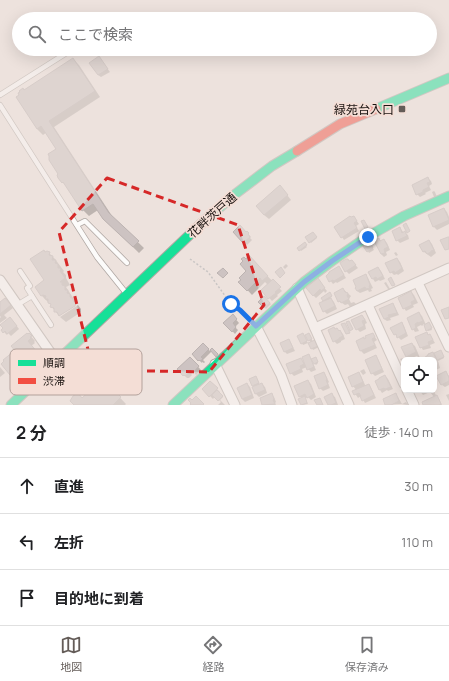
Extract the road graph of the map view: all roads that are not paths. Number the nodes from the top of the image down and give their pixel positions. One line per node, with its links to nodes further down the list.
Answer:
1 (62, 56): 3 (lane)
2 (449, 78): 14 (main road, 花畔茨戸通)
3 (0, 95)
4 (0, 105): 7 (lane)
5 (447, 197): 6 (street); 13 (main road)
6 (449, 207)
7 (78, 226): 8 (lane); 14 (lane)
8 (127, 263)
9 (449, 268): 12 (street)
10 (20, 271): 15 (lane)
11 (0, 280): 16 (street)
12 (418, 283): 17 (street); 21 (street)
13 (297, 288): 19 (main road); 20 (street)
14 (128, 294): 23 (main road, 花畔茨戸通)
15 (32, 296): 16 (lane); 18 (lane)
16 (18, 305): 22 (street)
17 (368, 305): 20 (street); 25 (street)
18 (51, 324)
19 (256, 326): 24 (main road); 31 (street)
20 (315, 328): 32 (street)
21 (449, 347)
22 (48, 349)
23 (71, 349)
24 (216, 364): 29 (main road); 30 (street)
25 (401, 377)
26 (408, 393): 33 (street)
27 (22, 395): 28 (main road, 花畔茨戸通)
28 (11, 405)
29 (172, 405)
30 (235, 405)
31 (292, 405)
32 (349, 405)
33 (414, 405)

